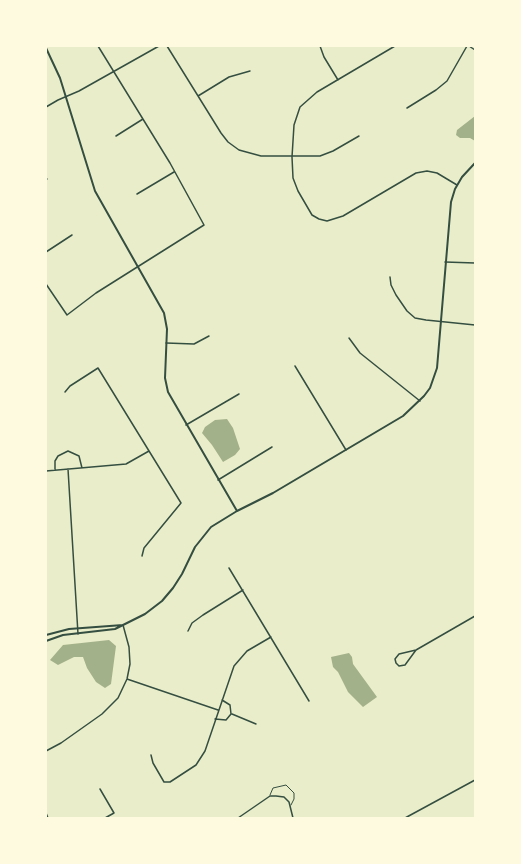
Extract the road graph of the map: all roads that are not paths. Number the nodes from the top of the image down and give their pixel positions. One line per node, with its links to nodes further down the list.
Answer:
1 (98, 46): 9 (street)
2 (159, 46): 9 (street)
3 (167, 46): 12 (street)
4 (320, 46): 11 (street)
5 (395, 46): 11 (street)
6 (468, 46): 8 (street); 15 (street)
7 (46, 48): 13 (street)
8 (475, 50)
9 (113, 71): 13 (street); 16 (street)
10 (250, 71): 12 (street)
11 (338, 80): 19 (street)
12 (198, 96): 19 (street)
13 (66, 97): 14 (street); 28 (street)
14 (46, 107)
15 (407, 108)
16 (143, 119): 17 (street); 21 (street)
17 (116, 136)
18 (359, 136): 19 (street)
19 (292, 156): 22 (street)
20 (475, 163): 22 (street)
21 (174, 172): 23 (street); 28 (street)
22 (457, 185): 26 (street)
23 (137, 194)
24 (72, 235): 25 (street)
25 (46, 252)
26 (445, 262): 27 (street); 31 (street)
27 (475, 263)
28 (139, 268): 30 (street); 35 (street)
29 (390, 277): 31 (street)
30 (46, 284)
31 (440, 322): 32 (street); 39 (street)
32 (475, 325)
33 (209, 336): 35 (street)
34 (349, 338): 39 (street)
35 (166, 344): 40 (street)
36 (295, 366): 42 (street)
37 (65, 392): 43 (street)
38 (239, 394): 40 (street)
39 (420, 401): 42 (street)
40 (186, 425): 48 (street)
41 (272, 447): 48 (street)
42 (346, 450): 49 (street)
43 (149, 451): 44 (street); 50 (street)
44 (82, 468): 45 (street); 46 (street)
45 (55, 469): 46 (street); 47 (street)
46 (68, 469): 55 (street)
47 (46, 471)
48 (218, 480): 49 (street)
49 (237, 510): 54 (street)
50 (142, 556)
51 (229, 568): 52 (street)
52 (243, 590): 56 (street); 59 (street)
53 (475, 616): 61 (street)
54 (123, 625): 55 (street); 57 (street); 62 (street)
55 (77, 628): 57 (street); 58 (street)
56 (188, 631)
57 (78, 634): 60 (street)
58 (46, 635)
59 (271, 637): 63 (street); 64 (street)
60 (46, 641)
61 (416, 650): 61 (street)
62 (127, 679): 65 (street); 69 (street)
63 (222, 700): 65 (street); 66 (street)
64 (309, 700)
65 (218, 710): 67 (street)
66 (231, 714): 67 (street); 68 (street)
67 (216, 719): 70 (street)
68 (256, 724)
69 (46, 751)
70 (151, 754)
71 (475, 780): 80 (street)
72 (100, 789): 77 (street)
73 (270, 796): 74 (street); 74 (lane); 78 (street)
74 (291, 805): 79 (street)
75 (46, 813): 76 (street)
76 (48, 818)
77 (105, 818)
78 (238, 818)
79 (294, 818)
80 (405, 818)

